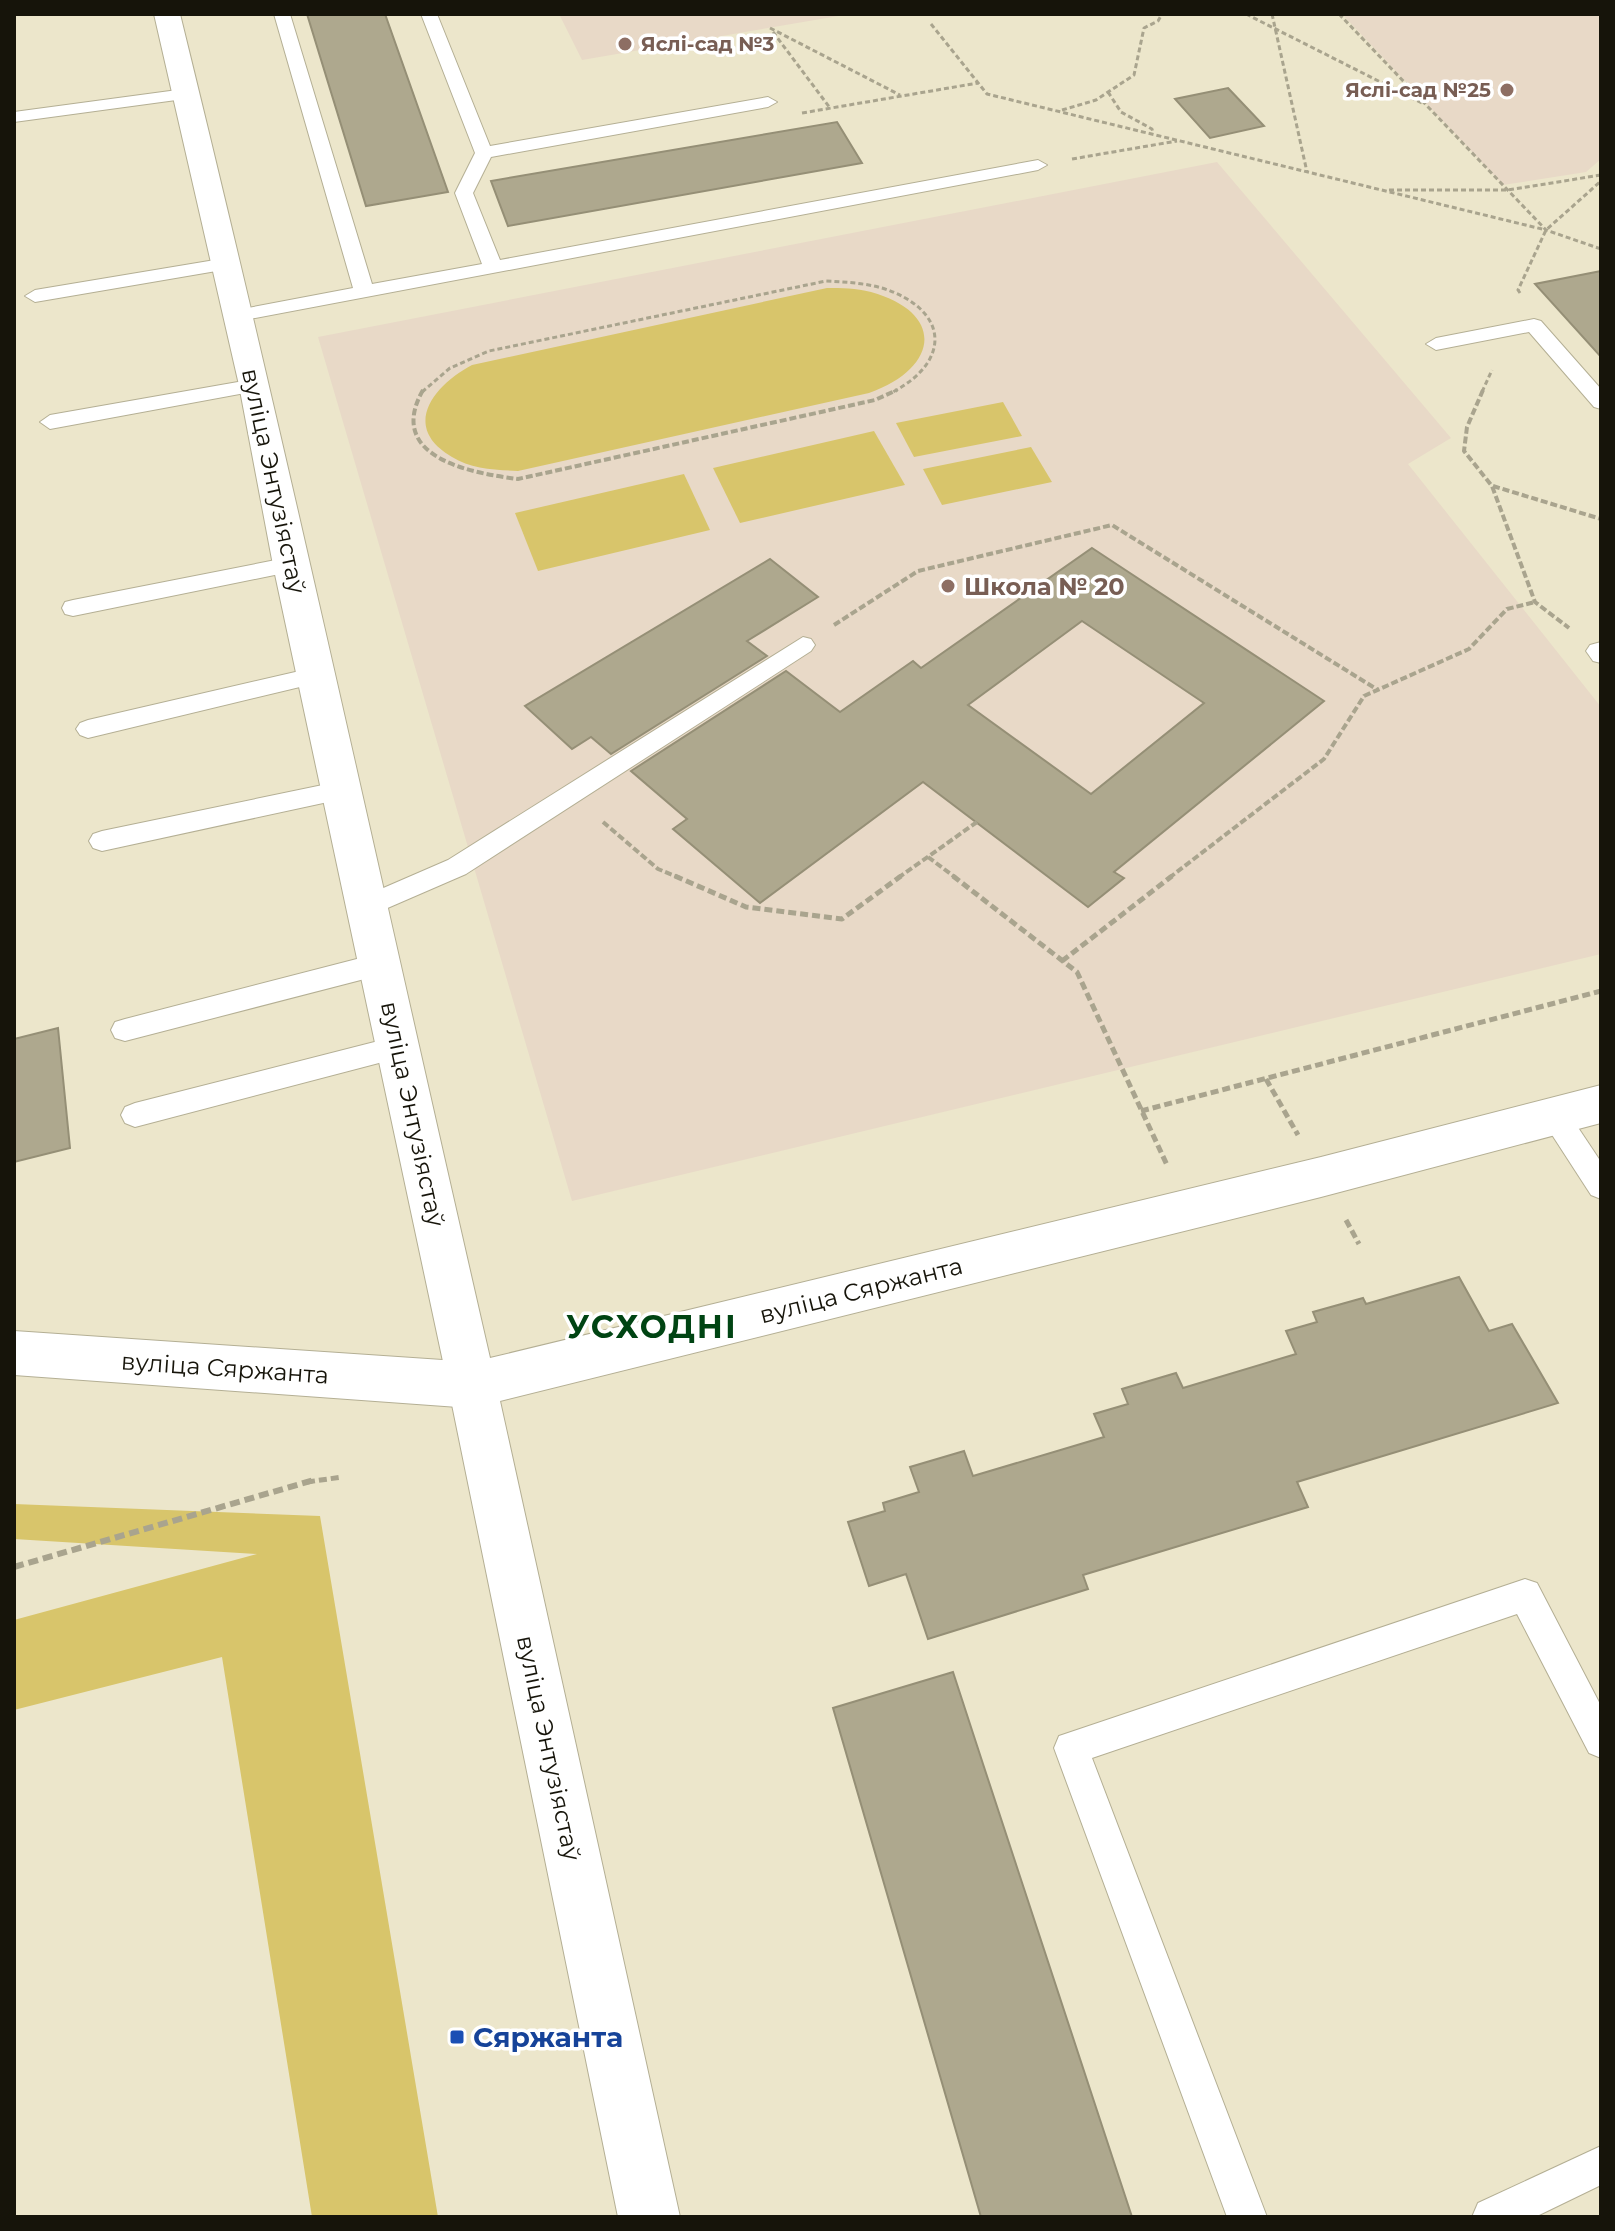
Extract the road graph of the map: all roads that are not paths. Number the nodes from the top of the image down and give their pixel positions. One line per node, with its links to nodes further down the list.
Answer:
1 (167, 14): 4 (main road, вуліца Энтузіястаў)
2 (282, 14): 11 (lane)
3 (429, 14): 7 (lane)
4 (185, 94): 6 (lane); 9 (main road, вуліца Энтузіястаў)
5 (768, 102): 7 (lane)
6 (14, 117)
7 (484, 153): 10 (lane)
8 (1038, 165): 10 (lane)
9 (227, 264): 12 (lane); 13 (main road, вуліца Энтузіястаў)
10 (493, 267): 11 (lane)
11 (364, 291): 13 (lane)
12 (35, 296)
13 (239, 315): 15 (main road, вуліца Энтузіястаў)
14 (1436, 344): 16 (lane)
15 (255, 385): 17 (lane); 18 (main road, вуліца Энтузіястаў)
16 (1601, 402)
17 (50, 422)
18 (291, 565): 19 (lane); 21 (main road, вуліца Энтузіястаў)
19 (73, 608)
20 (803, 645): 25 (lane)
21 (317, 675): 22 (lane); 23 (main road, вуліца Энтузіястаў)
22 (88, 729)
23 (342, 790): 24 (lane); 25 (main road, вуліца Энтузіястаў)
24 (102, 841)
25 (367, 906): 26 (main road, вуліца Энтузіястаў)
26 (380, 964): 27 (lane); 28 (main road, вуліца Энтузіястаў)
27 (125, 1030)
28 (398, 1047): 30 (lane); 34 (main road, вуліца Энтузіястаў)
29 (1601, 1104): 31 (main road, вуліца Сяржанта)
30 (135, 1115)
31 (1555, 1116): 32 (lane); 34 (main road, вуліца Сяржанта)
32 (1601, 1186)
33 (14, 1353): 34 (main road, вуліца Сяржанта)
34 (472, 1385): 37 (main road, вуліца Энтузіястаў)
35 (1601, 1741): 38 (lane)
36 (1601, 2165): 39 (lane)
37 (649, 2217)
38 (1247, 2217)
39 (1492, 2217)

